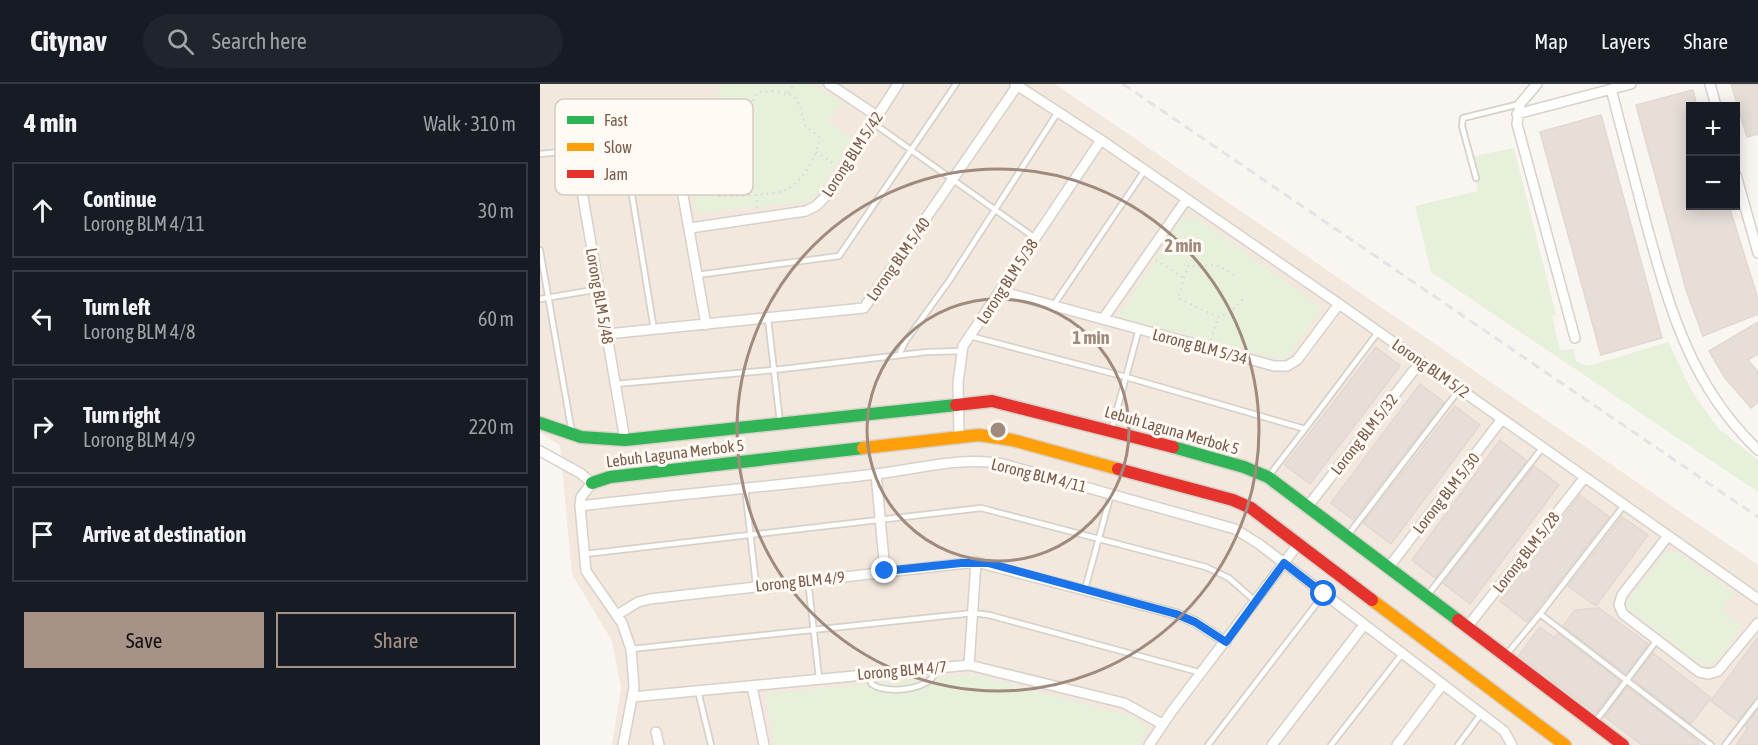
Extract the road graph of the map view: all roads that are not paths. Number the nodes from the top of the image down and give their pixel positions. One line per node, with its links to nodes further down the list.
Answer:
1 (829, 84): 12 (street)
2 (898, 84): 12 (street, Lorong BLM 5/42)
3 (956, 84): 14 (lane)
4 (1537, 84): 10 (street)
5 (1631, 84): 8 (street)
6 (1710, 84): 9 (street)
7 (1016, 85): 11 (street, Lorong BLM 5/2); 19 (street, Lorong BLM 5/40)
8 (1611, 89): 10 (street); 63 (street)
9 (1715, 102)
10 (1519, 109): 18 (lane); 45 (street)
11 (1058, 112): 13 (street, Lorong BLM 5/2); 25 (lane)
12 (875, 120): 14 (lane); 26 (street, Lorong BLM 5/42)
13 (1101, 140): 17 (street, Lorong BLM 5/2); 27 (street, Lorong BLM 5/38)
14 (911, 149): 19 (lane); 30 (lane)
15 (555, 153): 16 (lane)
16 (540, 154)
17 (1145, 170): 24 (street, Lorong BLM 5/2); 36 (lane)
18 (1476, 178)
19 (952, 180): 25 (lane); 37 (street, Lorong BLM 5/40)
20 (1740, 189): 29 (street)
21 (582, 195): 31 (street, Lorong BLM 5/48)
22 (632, 195): 41 (lane)
23 (684, 195): 26 (street)
24 (1186, 200): 35 (street, Lorong BLM 5/2); 38 (street)
25 (995, 212): 27 (lane); 47 (lane)
26 (690, 228): 30 (street)
27 (1035, 238): 32 (street, Lorong BLM 5/38)
28 (540, 250): 33 (lane)
29 (1758, 254)
30 (698, 275): 39 (street)
31 (598, 290): 33 (lane); 43 (street, Lorong BLM 5/48)
32 (1000, 291): 36 (street, Lorong BLM 5/34); 44 (street, Lorong BLM 5/38)
33 (548, 297): 34 (lane); 60 (lane)
34 (540, 299)
35 (1340, 304): 40 (street, Lorong BLM 5/34); 42 (street, Lorong BLM 5/2)
36 (1053, 306): 38 (street, Lorong BLM 5/34)
37 (768, 319): 39 (street, Lorong BLM 5/40); 49 (lane)
38 (1103, 320): 40 (street, Lorong BLM 5/34)
39 (706, 325): 41 (street, Lorong BLM 5/40)
40 (1139, 329): 50 (lane)
41 (654, 330): 43 (street, Lorong BLM 5/40)
42 (1379, 331): 48 (street, Lorong BLM 5/2); 57 (lane)
43 (607, 334): 51 (street, Lorong BLM 5/48)
44 (970, 336): 46 (street, Lorong BLM 5/38); 50 (lane)
45 (1575, 338)
46 (961, 351): 47 (lane); 53 (street, Lorong BLM 5/38)
47 (899, 355): 49 (lane)
48 (1421, 361): 52 (street, Lorong BLM 5/2); 73 (street, Lorong BLM 5/32)
49 (774, 370): 51 (lane); 55 (lane)
50 (1126, 377): 57 (lane); 58 (lane)
51 (615, 384): 61 (street, Lorong BLM 5/48)
52 (1460, 389): 54 (street, Lorong BLM 5/2); 75 (lane)
53 (957, 403): 55 (street, Lebuh Laguna Merbok 5); 58 (street, Lebuh Laguna Merbok 5); 59 (street, Lorong BLM 5/38)
54 (1502, 419): 62 (street, Lorong BLM 5/2); 83 (street, Lorong BLM 5/30)
55 (780, 422): 61 (street, Lebuh Laguna Merbok 5)
56 (540, 423): 60 (street, Lebuh Laguna Merbok 5)
57 (1305, 429): 66 (lane)
58 (1112, 430): 66 (street, Lebuh Laguna Merbok 5)
59 (959, 436): 68 (street, Lebuh Laguna Merbok 5); 79 (street, Lebuh Laguna Merbok 5)
60 (572, 437): 61 (street, Lebuh Laguna Merbok 5)
61 (625, 440)
62 (1543, 447): 67 (street, Lorong BLM 5/2); 89 (lane)
63 (1758, 450)
64 (540, 451): 68 (street)
65 (876, 474): 69 (street, Lorong BLM 4/11); 70 (street, Lorong BLM 4/11); 74 (street)
66 (1268, 477): 73 (street, Lebuh Laguna Merbok 5)
67 (1585, 477): 71 (street, Lorong BLM 5/2); 97 (street, Lorong BLM 5/28)
68 (591, 483): 72 (street, Lebuh Laguna Merbok 5)
69 (745, 486): 72 (street, Lorong BLM 4/11); 76 (lane)
70 (1111, 494): 78 (lane); 82 (street, Lorong BLM 4/11)
71 (1625, 503): 77 (street, Lorong BLM 5/2); 93 (lane)
72 (580, 506): 80 (street)
73 (1308, 506): 75 (street, Lebuh Laguna Merbok 5)
74 (880, 519): 76 (lane); 78 (lane); 84 (street)
75 (1348, 535): 83 (street, Lebuh Laguna Merbok 5)
76 (751, 536): 80 (lane); 86 (lane)
77 (1668, 536): 90 (street, Lorong BLM 5/2); 99 (street)
78 (1099, 539): 87 (lane); 91 (lane)
79 (1299, 543): 82 (street); 119 (street, Lebuh Laguna Merbok 5)
80 (583, 555): 94 (street)
81 (976, 562): 84 (street, Lorong BLM 4/9); 87 (street, Lorong BLM 4/9); 92 (street)
82 (1284, 563): 88 (street, Lorong BLM 4/11); 91 (street)
83 (1389, 567): 89 (street, Lebuh Laguna Merbok 5)
84 (885, 571): 85 (street, Lorong BLM 4/9)
85 (808, 580): 86 (street, Lorong BLM 4/9); 98 (lane)
86 (756, 585): 94 (street, Lorong BLM 4/9)
87 (1085, 589): 100 (street, Lorong BLM 4/9)
88 (1324, 594): 96 (street, Lorong BLM 4/11); 125 (lane)
89 (1427, 596): 97 (street, Lebuh Laguna Merbok 5)
90 (1758, 599)
91 (1256, 602): 100 (street)
92 (973, 613): 98 (lane); 104 (street); 107 (lane)
93 (1540, 614): 103 (lane); 109 (lane)
94 (617, 615): 101 (street)
95 (1758, 623): 99 (street)
96 (1364, 625): 102 (street, Lorong BLM 4/11); 126 (street)
97 (1468, 626): 103 (street, Lebuh Laguna Merbok 5)
98 (813, 628): 101 (lane); 108 (lane)
99 (1658, 640): 109 (lane)
100 (1226, 642): 107 (street)
101 (631, 649): 113 (street)
102 (1402, 654): 110 (street, Lorong BLM 4/11); 127 (lane)
103 (1506, 655): 117 (street, Lebuh Laguna Merbok 5)
104 (969, 665): 105 (street, Lorong BLM 4/7); 116 (street, Lorong BLM 4/7)
105 (936, 667): 106 (street, Lorong BLM 4/7); 106 (lane)
106 (870, 673): 108 (street, Lorong BLM 4/7)
107 (1202, 673): 116 (street)
108 (819, 678): 111 (street, Lorong BLM 4/7)
109 (1627, 679): 117 (lane); 132 (lane)
110 (1442, 685): 115 (street, Lorong BLM 4/11); 128 (street)
111 (753, 686): 112 (street, Lorong BLM 4/7); 123 (street)
112 (698, 691): 113 (street, Lorong BLM 4/7); 122 (lane)
113 (632, 697): 120 (street)
114 (1758, 702): 133 (lane)
115 (1482, 713): 129 (lane); 130 (street, Lorong BLM 4/11)
116 (1162, 724): 124 (street)
117 (1594, 724): 131 (street, Lebuh Laguna Merbok 5)
118 (656, 732): 121 (street)
119 (1556, 742)
120 (623, 745)
121 (659, 745)
122 (711, 745)
123 (764, 745)
124 (1149, 745)
125 (1208, 745)
126 (1272, 745)
127 (1331, 745)
128 (1397, 745)
129 (1458, 745)
130 (1512, 745)
131 (1623, 745)
132 (1711, 745)
133 (1725, 745)

